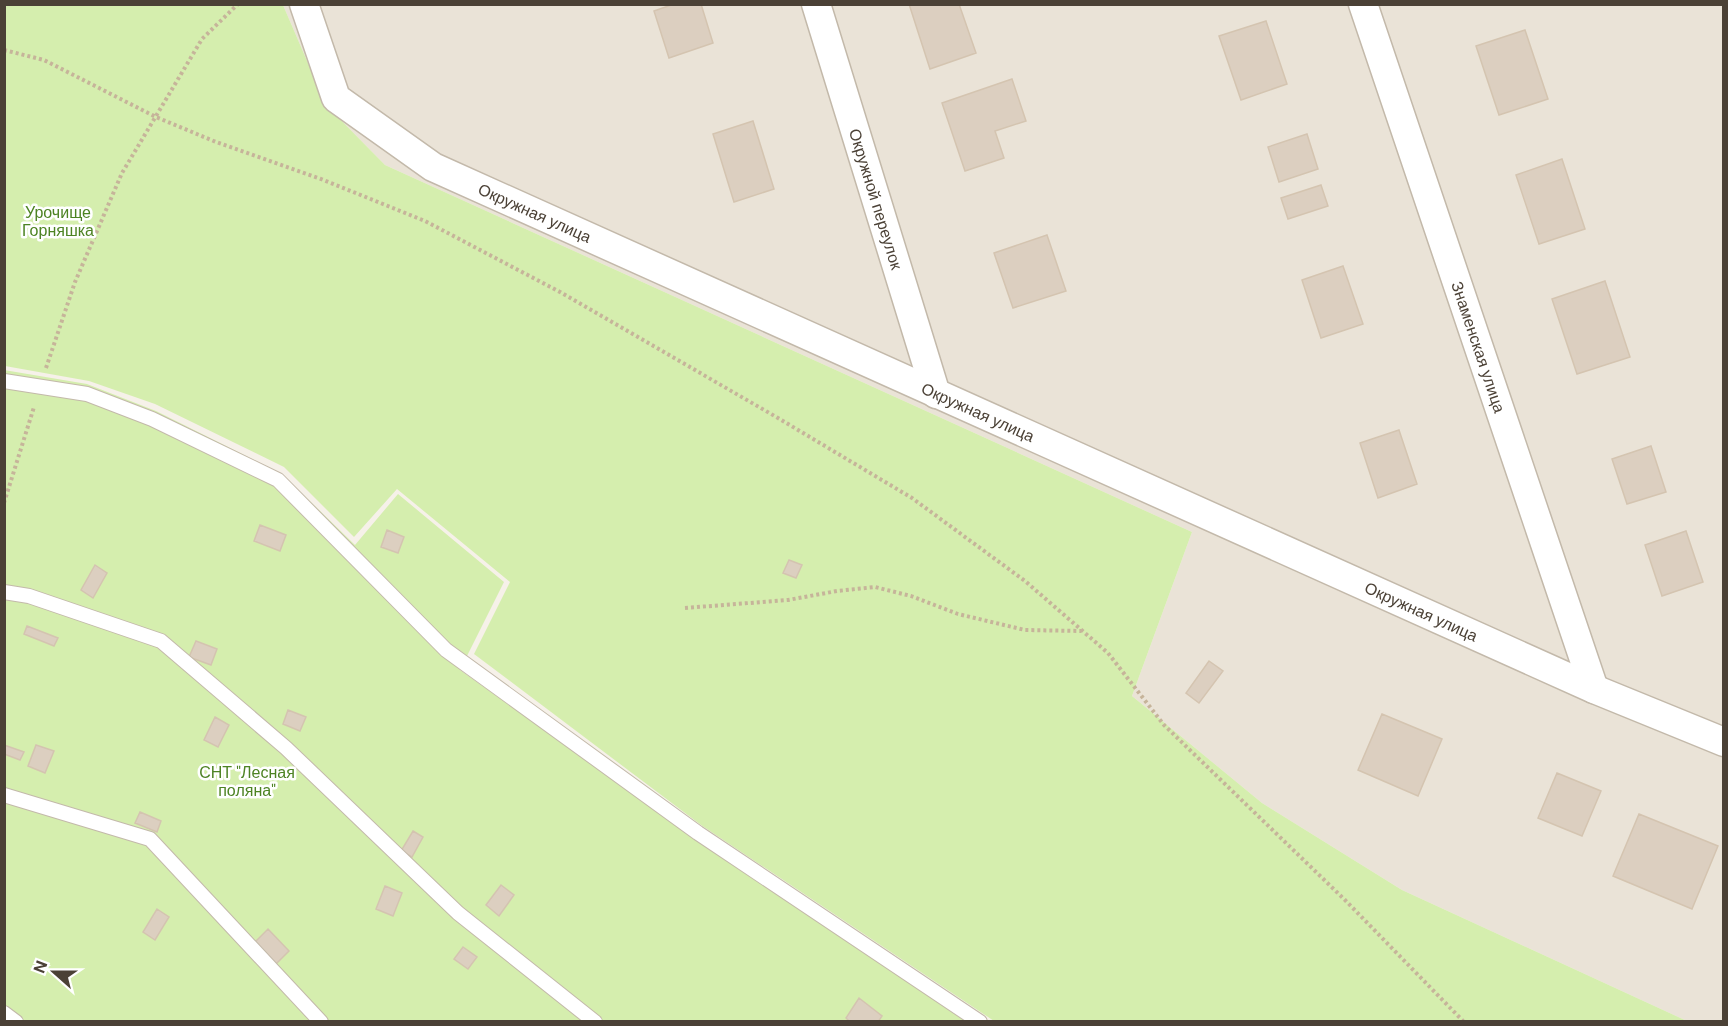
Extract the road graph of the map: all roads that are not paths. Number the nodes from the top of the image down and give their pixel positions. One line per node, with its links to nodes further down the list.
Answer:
1 (304, 4): 5 (street, Окружная улица)
2 (816, 4): 5 (street, Окружной переулок)
3 (1363, 4): 7 (street, Знаменская улица)
4 (4, 381): 14 (lane)
5 (936, 394): 7 (street, Окружная улица)
6 (4, 592): 13 (lane)
7 (1594, 689): 8 (street, Окружная улица)
8 (1724, 742)
9 (4, 795): 12 (lane)
10 (4, 1013): 11 (lane)
11 (16, 1021)
12 (321, 1022)
13 (595, 1022)
14 (980, 1022)

